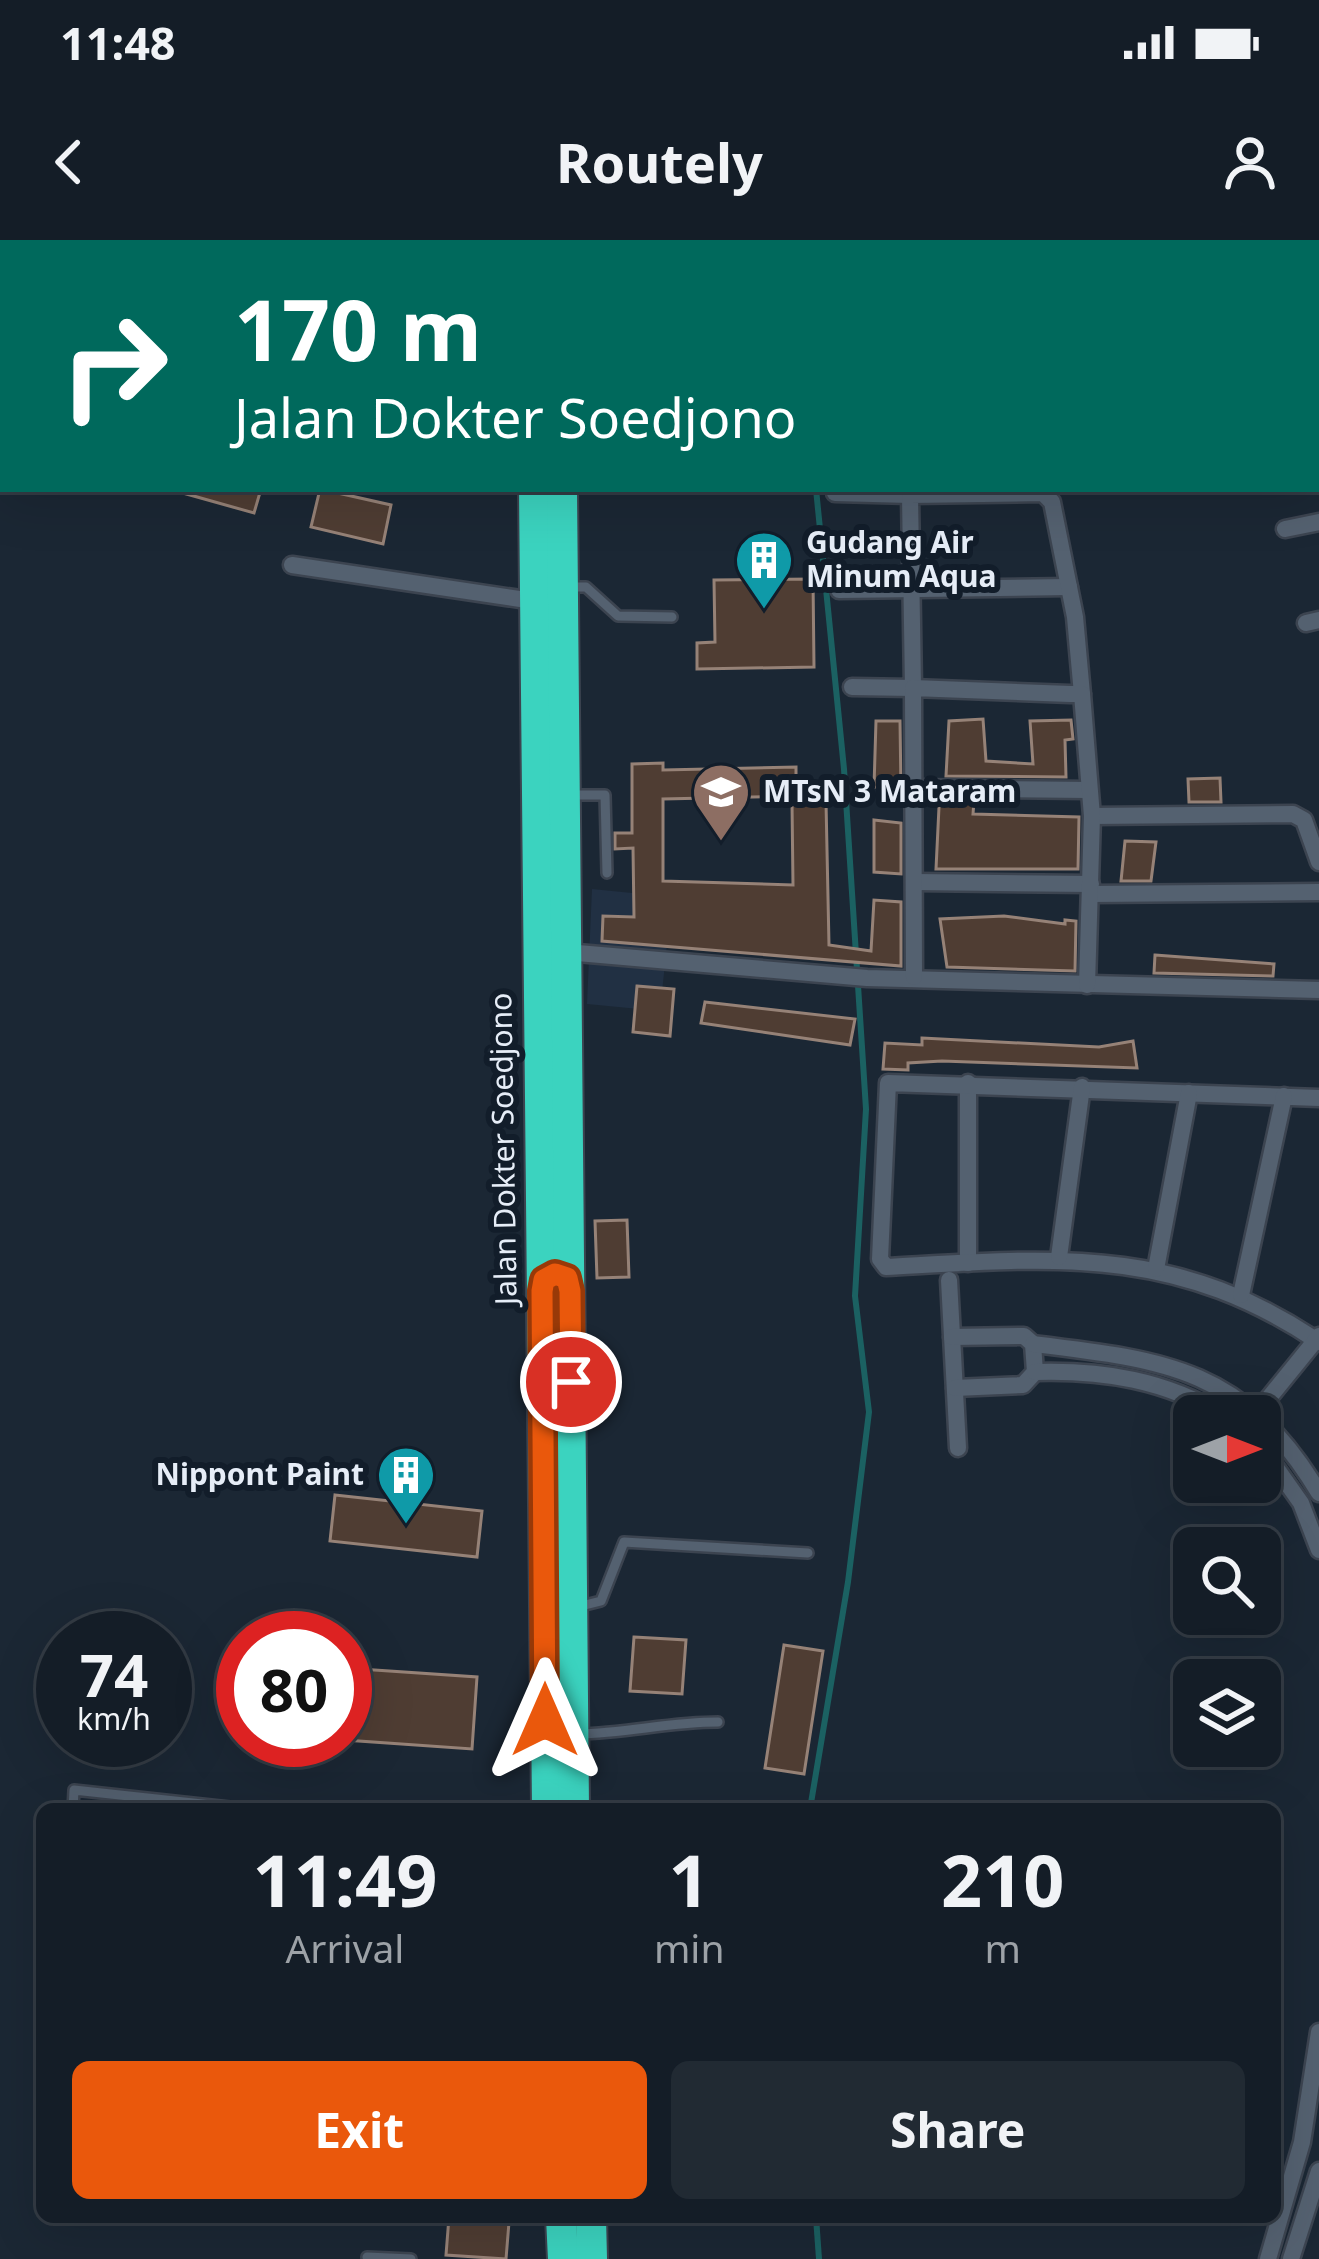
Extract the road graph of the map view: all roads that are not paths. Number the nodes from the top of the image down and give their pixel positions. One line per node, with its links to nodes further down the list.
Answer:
1 (534, 492): 11 (highway, Jalan Dokter Soedjono)
2 (562, 492): 11 (highway, Jalan Dokter Soedjono)
3 (835, 494): 4 (street)
4 (910, 495): 8 (street); 10 (street)
5 (1319, 522): 6 (street)
6 (1285, 529)
7 (292, 566): 11 (street)
8 (1069, 587): 10 (street); 15 (street)
9 (839, 590): 10 (street)
10 (913, 590): 14 (street)
11 (544, 598): 12 (lane); 18 (highway, Jalan Dokter Soedjono); 34 (highway, Jalan Dokter Soedjono)
12 (672, 617)
13 (852, 687): 14 (street)
14 (914, 688): 15 (street); 16 (street)
15 (1082, 694): 17 (street)
16 (914, 788): 17 (street); 22 (street)
17 (1089, 790): 19 (street)
18 (564, 795): 21 (lane); 25 (highway, Jalan Dokter Soedjono)
19 (1092, 816): 20 (street); 23 (street)
20 (1319, 862)
21 (607, 873)
22 (916, 882): 23 (street); 26 (street)
23 (1091, 889): 24 (street); 27 (street)
24 (1319, 892)
25 (566, 952): 26 (street); 34 (highway, Jalan Dokter Soedjono)
26 (914, 977): 27 (street)
27 (1087, 985): 28 (street)
28 (1319, 990)
29 (968, 1083): 30 (street); 36 (street); 36 (street)
30 (1082, 1088): 31 (street); 35 (street)
31 (1189, 1094): 32 (street); 37 (street)
32 (1284, 1096): 33 (street); 40 (street)
33 (1319, 1098)
34 (556, 1246): 39 (highway, Jalan Dokter Soedjono)
35 (1059, 1257): 36 (street); 37 (street)
36 (968, 1262)
37 (1156, 1269): 40 (street)
38 (949, 1280): 41 (street)
39 (556, 1291): 55 (highway, Jalan Dokter Soedjono); 57 (highway, Jalan Dokter Soedjono)
40 (1241, 1295): 42 (street)
41 (952, 1337): 43 (street); 45 (street)
42 (1319, 1340): 48 (street)
43 (1033, 1344): 44 (street); 47 (street)
44 (1035, 1372): 45 (street); 46 (street)
45 (955, 1388): 50 (street)
46 (1190, 1395)
47 (1223, 1395)
48 (1272, 1395)
49 (1281, 1436): 52 (street)
50 (958, 1448)
51 (1281, 1475): 53 (street)
52 (1319, 1492)
53 (1319, 1550)
54 (808, 1553): 55 (lane)
55 (571, 1608): 57 (highway, Jalan Dokter Soedjono)
56 (718, 1722): 57 (lane)
57 (561, 1737): 60 (highway, Jalan Dokter Soedjono); 61 (highway, Jalan Dokter Soedjono)
58 (73, 1803): 59 (lane)
59 (193, 1803)
60 (548, 1803)
61 (573, 1803)
62 (1319, 2032): 63 (street)
63 (1316, 2083): 65 (street)
64 (1319, 2171): 74 (street)
65 (1281, 2216)
66 (561, 2223): 71 (highway)
67 (591, 2223): 72 (highway)
68 (1279, 2223): 73 (street)
69 (367, 2257): 70 (lane)
70 (411, 2259)
71 (562, 2259)
72 (592, 2259)
73 (1268, 2259)
74 (1291, 2259)

